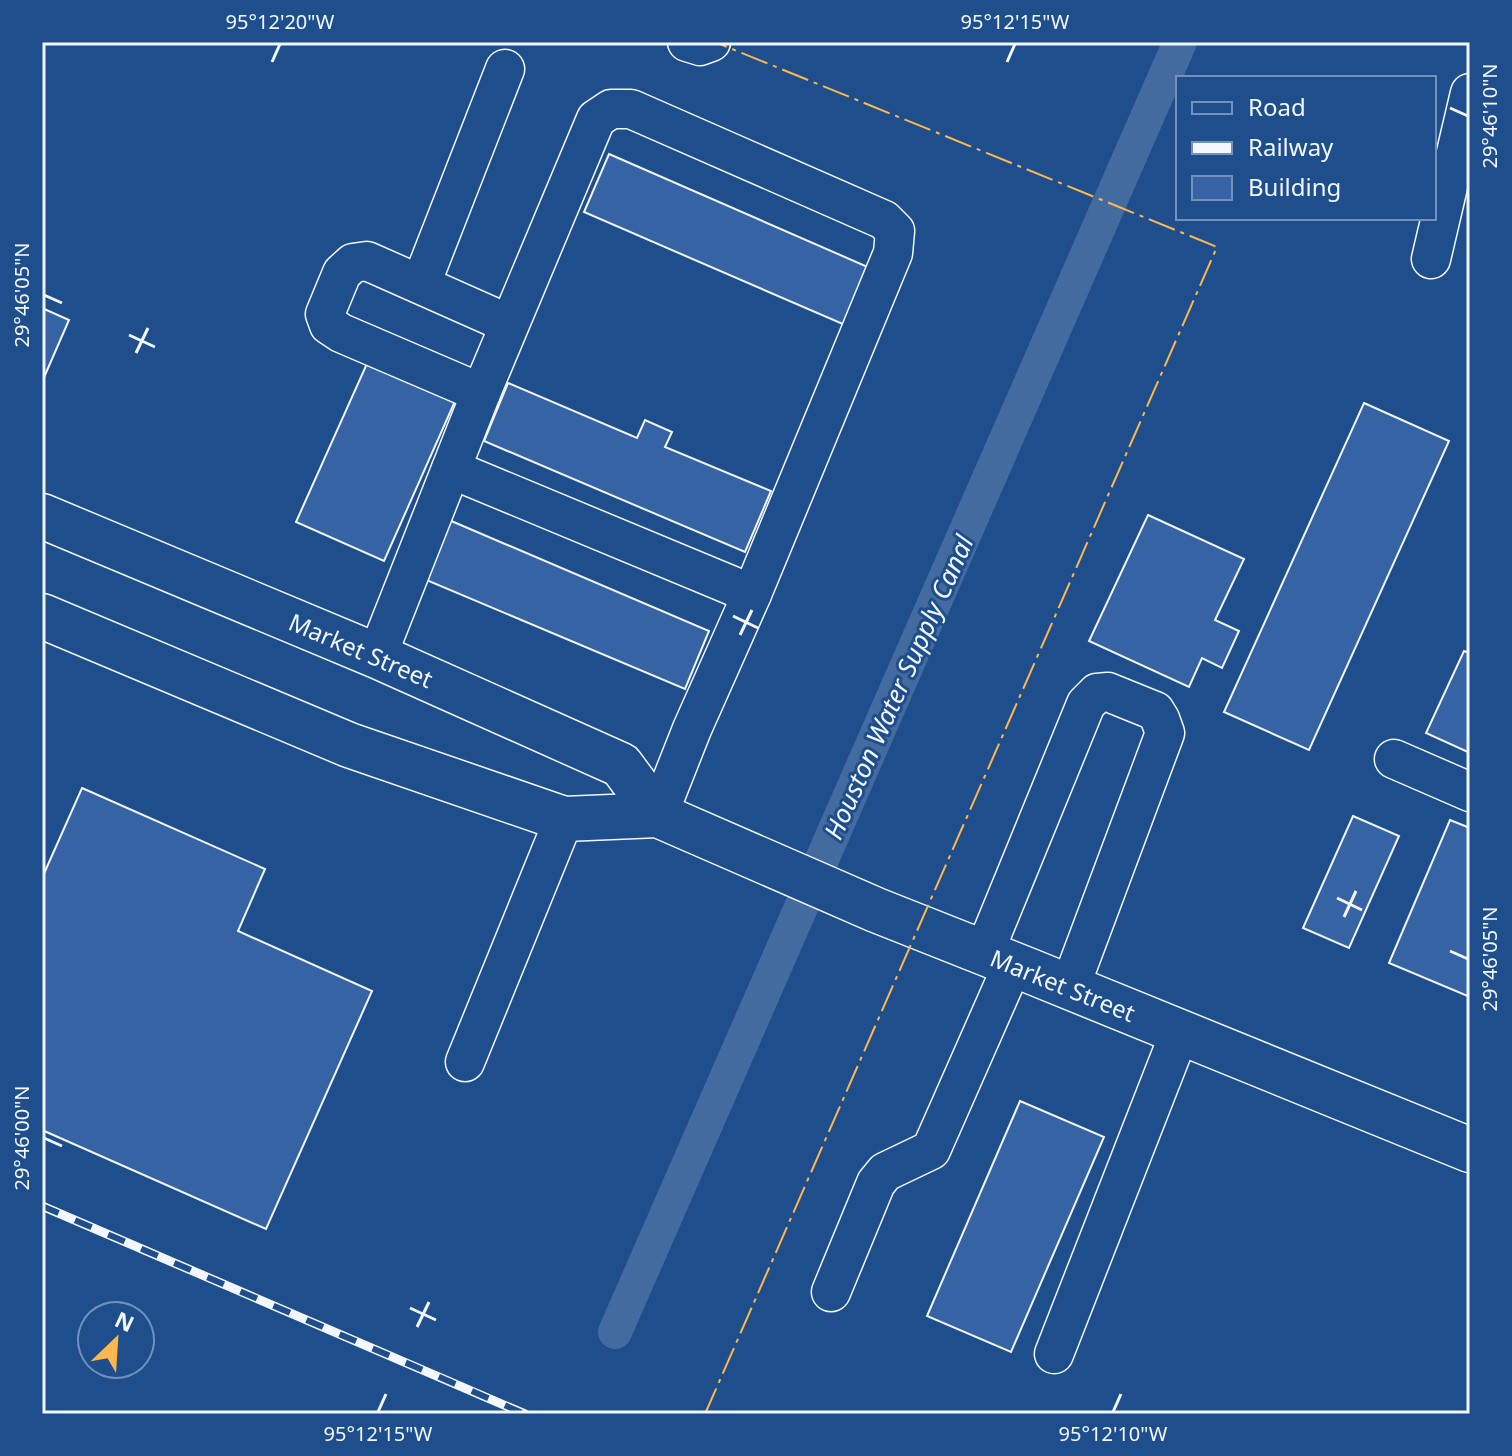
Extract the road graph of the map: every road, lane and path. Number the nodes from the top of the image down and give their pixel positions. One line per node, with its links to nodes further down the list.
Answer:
1 (687, 42): 2 (street)
2 (711, 42)
3 (505, 69): 6 (street)
4 (1470, 93): 5 (street)
5 (1431, 259)
6 (421, 284): 7 (street); 8 (street)
7 (509, 324): 8 (street); 11 (street)
8 (481, 393): 9 (street)
9 (451, 469): 11 (street); 13 (street)
10 (42, 516): 13 (main road, Market Street)
11 (752, 594): 16 (street)
12 (42, 616): 17 (main road, Market Street)
13 (377, 656): 16 (main road, Market Street)
14 (1394, 759): 15 (street)
15 (1470, 792)
16 (658, 815): 17 (main road, Market Street); 18 (main road, Market Street)
17 (564, 819): 21 (street)
18 (998, 958): 19 (main road, Market Street); 19 (street); 23 (street)
19 (1070, 987): 20 (main road, Market Street)
20 (1180, 1032): 22 (main road, Market Street); 24 (street)
21 (465, 1062)
22 (1470, 1150)
23 (831, 1292)
24 (1054, 1354)

